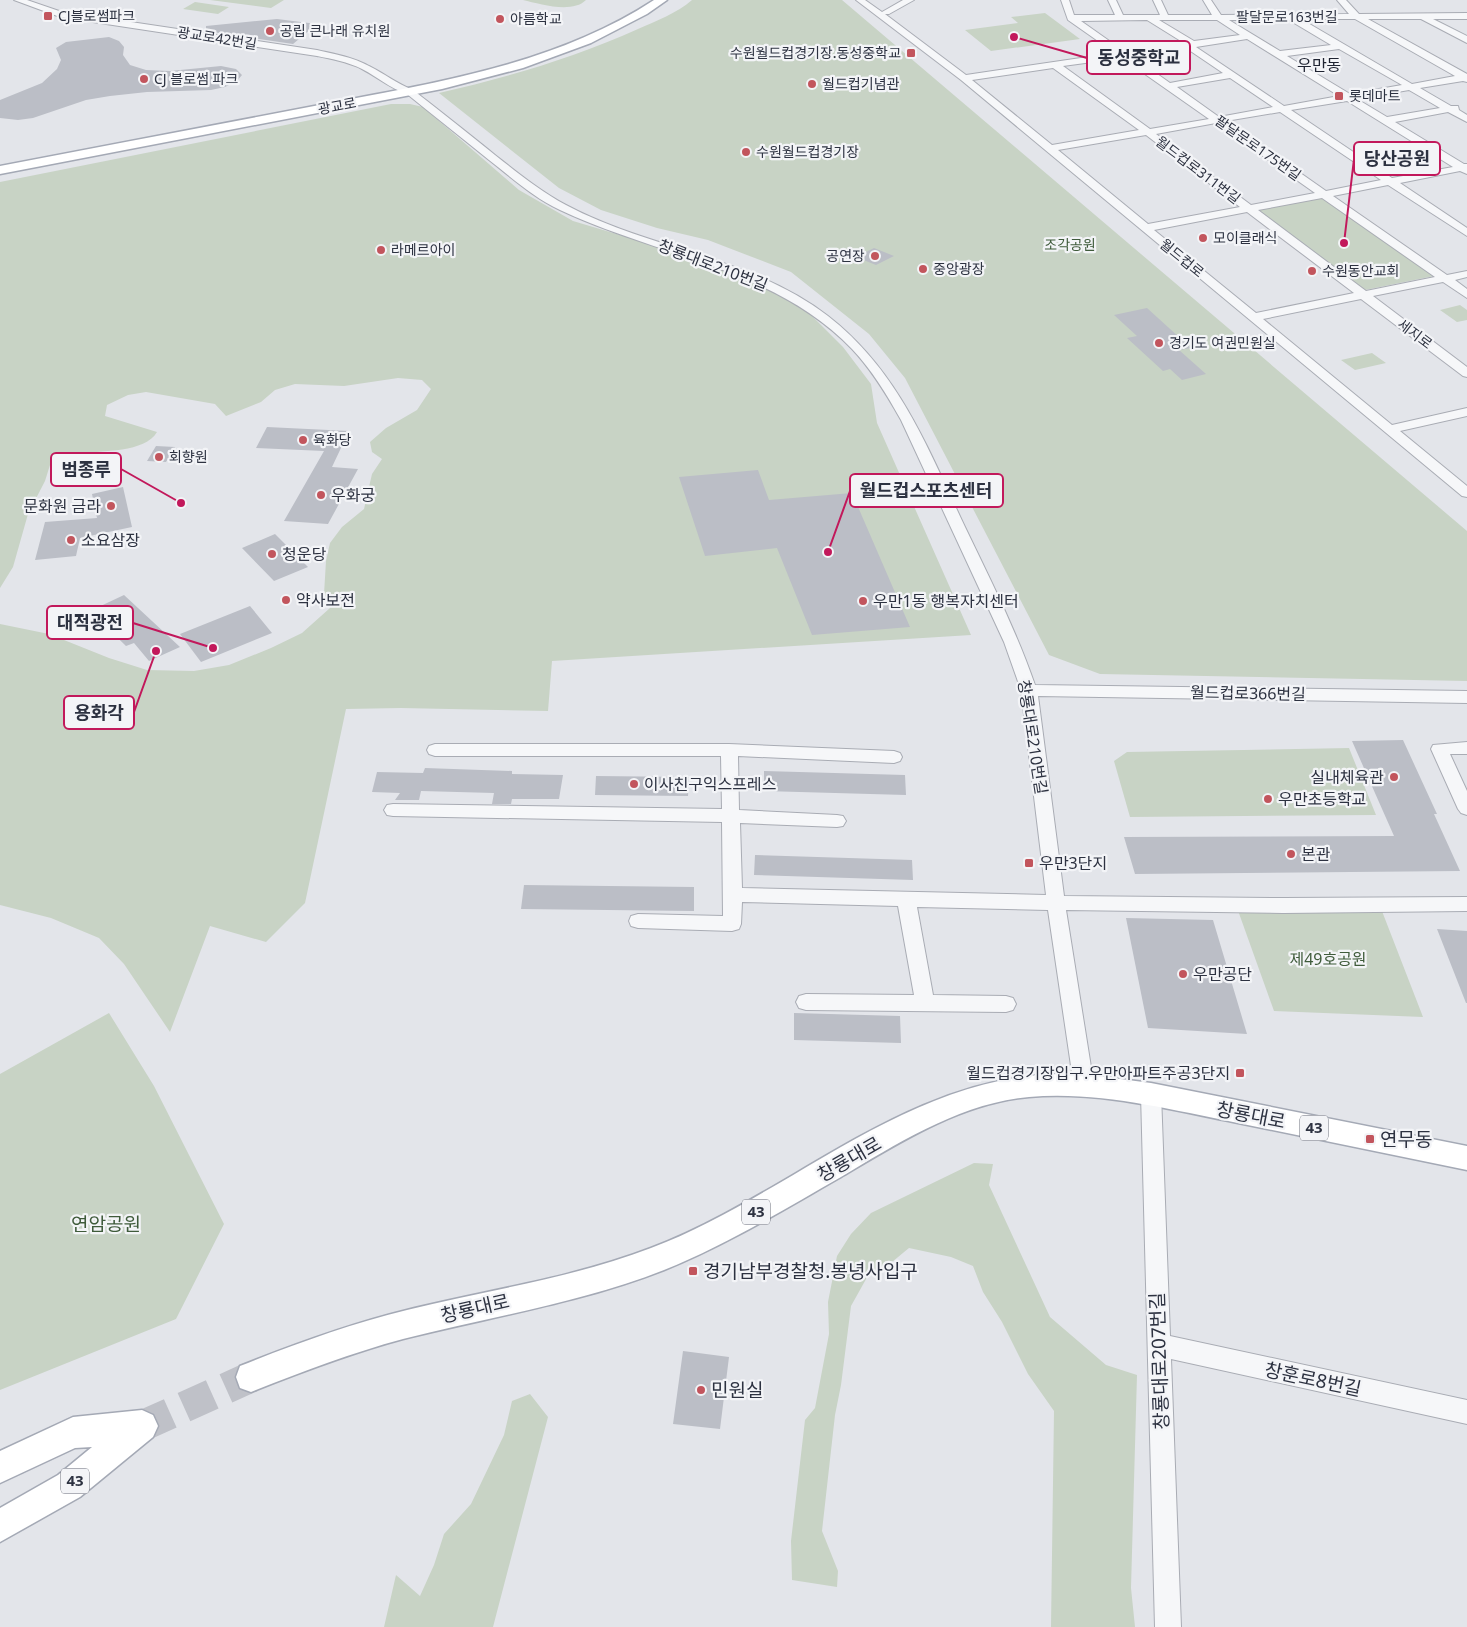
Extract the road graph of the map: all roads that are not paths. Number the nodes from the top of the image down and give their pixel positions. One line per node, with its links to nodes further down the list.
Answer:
1 (18, 0): 33 (street, 광교로42번길)
2 (638, 0): 33 (main road, 광교로)
3 (661, 0): 36 (main road, 광교로)
4 (860, 0): 22 (street, 월드컵로)
5 (871, 0): 12 (street, 월드컵로)
6 (910, 0): 12 (street)
7 (1065, 0): 21 (street)
8 (1112, 0): 17 (street)
9 (1156, 0): 19 (street)
10 (1208, 0): 20 (street, 팔달문로163번길)
11 (1341, 0): 14 (street)
12 (886, 12): 22 (street, 월드컵로)
13 (1290, 16): 14 (street, 팔달문로163번길); 20 (street, 팔달문로163번길); 26 (street)
14 (1356, 16): 15 (street, 팔달문로163번길); 32 (street)
15 (1422, 16): 16 (street, 팔달문로163번길); 24 (street)
16 (1467, 16)
17 (1120, 17): 18 (street); 21 (street)
18 (1148, 17): 19 (street); 25 (street)
19 (1165, 17): 20 (street)
20 (1218, 17): 23 (street, 팔달문로163번길)
21 (1071, 18): 28 (street, 팔달문로175번길)
22 (896, 26): 31 (street, 월드컵로)
23 (1250, 36): 25 (street); 27 (street, 팔달문로163번길)
24 (1467, 40)
25 (1189, 45): 28 (street); 30 (street)
26 (1341, 46): 27 (street); 35 (street)
27 (1279, 54): 37 (street, 팔달문로163번길)
28 (1125, 55): 29 (street); 34 (street, 팔달문로175번길)
29 (1054, 64): 31 (street); 44 (street, 월드컵로311번길)
30 (1230, 75): 34 (street); 39 (street)
31 (964, 78): 45 (street, 월드컵로)
32 (1466, 78): 35 (street, 월드컵로311번길)
33 (392, 86): 36 (street, 광교로42번길); 46 (main road, 광교로)
34 (1169, 86): 41 (street, 팔달문로175번길)
35 (1411, 86): 37 (street, 월드컵로311번길); 40 (street)
36 (410, 92): 48 (main road, 광교로); 65 (street, 창룡대로210번길)
37 (1346, 97): 39 (street, 월드컵로311번길); 43 (street, 팔달문로163번길)
38 (1467, 105): 40 (street)
39 (1280, 109): 41 (street, 월드컵로311번길); 49 (street)
40 (1450, 109): 42 (street); 43 (street)
41 (1218, 119): 44 (street, 월드컵로311번길); 50 (street, 팔달문로175번길)
42 (1467, 119)
43 (1384, 121): 47 (street, 팔달문로163번길)
44 (1148, 132): 45 (street, 월드컵로311번길); 51 (street, 월드컵로311번길)
45 (1049, 149): 52 (street, 월드컵로)
46 (0, 159)
47 (1465, 169): 49 (street)
48 (0, 170)
49 (1389, 182): 50 (street); 53 (street)
50 (1324, 194): 51 (street); 55 (street, 팔달문로175번길)
51 (1249, 208): 52 (street); 57 (street, 월드컵로311번길)
52 (1145, 228): 58 (street, 월드컵로)
53 (1467, 233)
54 (1467, 274): 55 (street)
55 (1445, 278): 56 (street); 57 (street)
56 (1467, 294)
57 (1363, 295): 58 (street); 59 (street, 세지로)
58 (1254, 317): 63 (street, 월드컵로)
59 (1467, 373)
60 (1467, 412): 61 (street)
61 (1453, 415): 62 (street); 63 (street)
62 (1467, 426)
63 (1390, 429): 64 (street, 월드컵로)
64 (1467, 493)
65 (1029, 690): 66 (street, 월드컵로366번길); 77 (street, 창룡대로210번길)
66 (1467, 697)
67 (1467, 748): 72 (street)
68 (435, 750): 69 (street)
69 (728, 750): 70 (street); 73 (street)
70 (894, 757)
71 (393, 810): 73 (street)
72 (1467, 810)
73 (731, 816): 74 (street); 75 (street)
74 (837, 821)
75 (733, 895): 76 (street); 79 (street)
76 (906, 899): 77 (street); 81 (street)
77 (1056, 903): 78 (street); 83 (street, 창룡대로210번길)
78 (1467, 904)
79 (638, 920)
80 (806, 1002): 81 (street)
81 (925, 1004): 82 (street)
82 (1006, 1004)
83 (1084, 1086): 84 (main road, 창룡대로 / 43); 87 (main road, 창룡대로 / 43)
84 (1151, 1094): 85 (main road, 창룡대로 / 43); 86 (street, 창룡대로207번길)
85 (1467, 1158)
86 (1159, 1345): 88 (street, 창훈로8번길); 91 (street, 창룡대로207번길)
87 (251, 1377)
88 (1467, 1412)
89 (0, 1467): 90 (main road, 43)
90 (0, 1526)
91 (1168, 1627)

